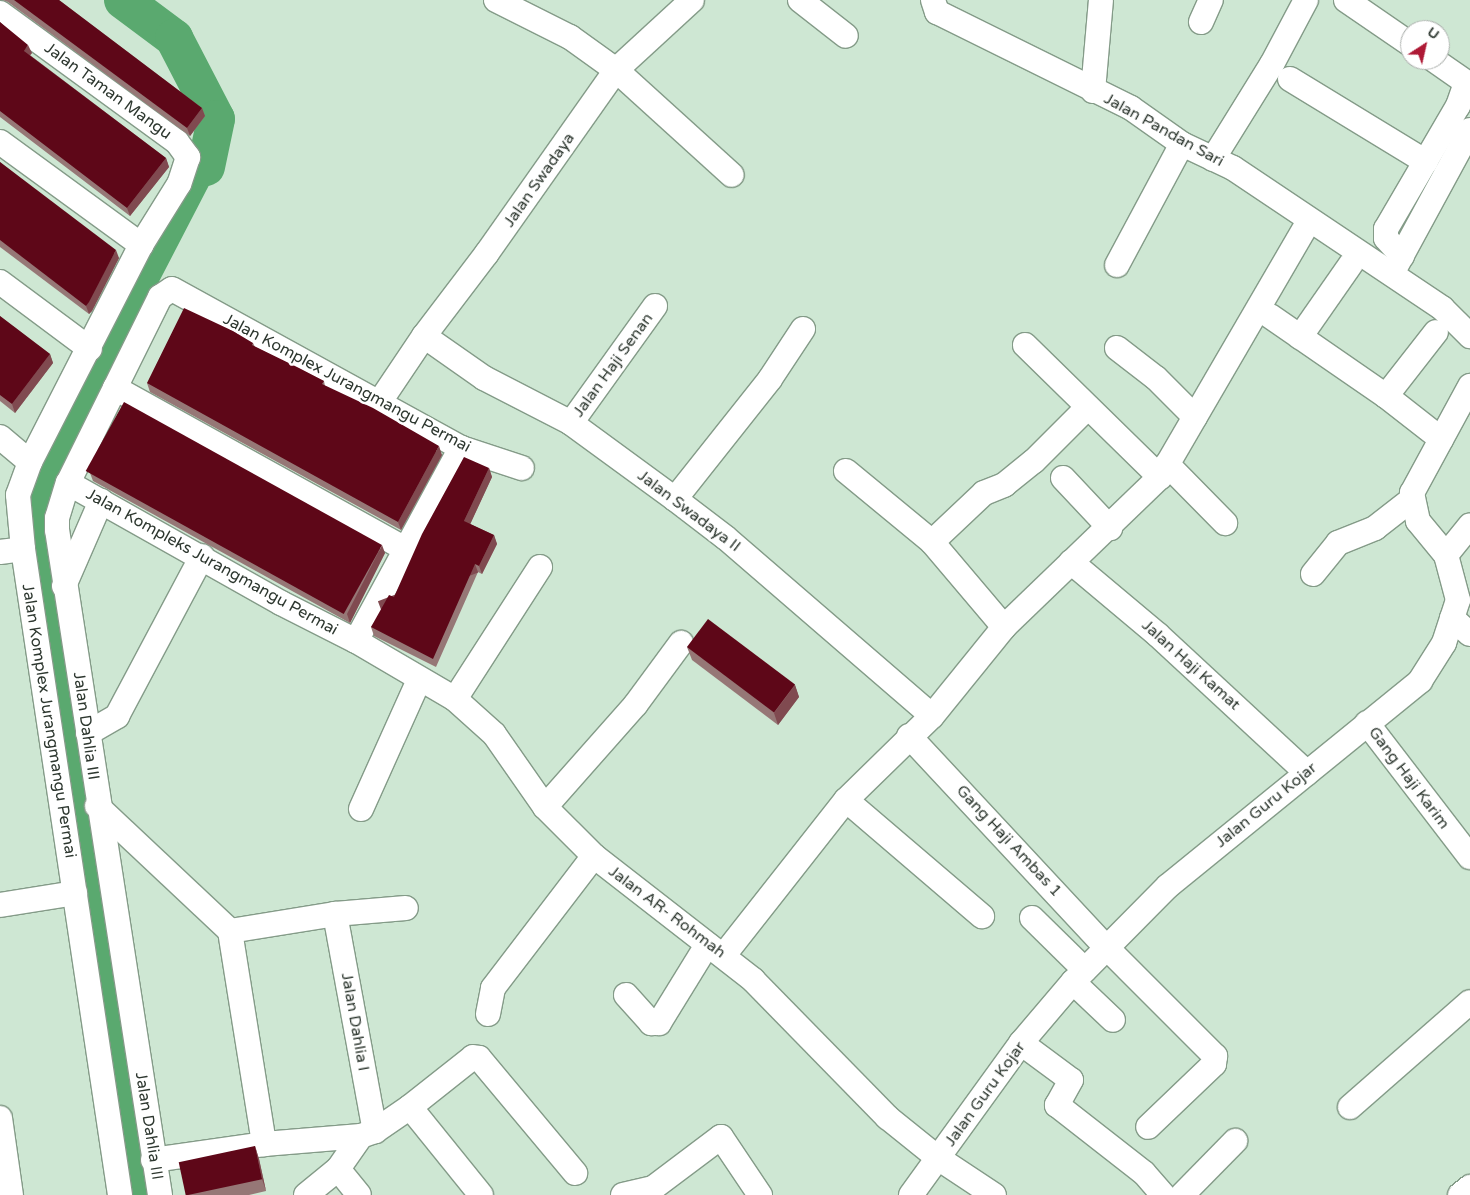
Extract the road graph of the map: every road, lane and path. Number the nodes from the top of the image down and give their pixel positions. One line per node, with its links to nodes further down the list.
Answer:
1 (496, 0): 13 (street)
2 (692, 0): 13 (street, Jalan Swadaya)
3 (800, 0): 11 (street)
4 (933, 0): 17 (street, Jalan Pandan Sari)
5 (1101, 0): 17 (street)
6 (1211, 0): 10 (street)
7 (1306, 0): 21 (street)
8 (1346, 0): 12 (street)
9 (0, 13): 24 (street, Jalan Taman Mangu)
10 (1201, 22)
11 (846, 36)
12 (1400, 37)
13 (616, 70): 23 (street); 36 (street, Jalan Swadaya)
14 (1448, 70): 16 (street)
15 (1290, 79): 22 (street)
16 (1468, 84): 22 (street)
17 (1093, 91): 20 (street, Jalan Pandan Sari)
18 (1470, 130): 29 (street)
19 (0, 142): 26 (street)
20 (1182, 144): 21 (street, Jalan Pandan Sari); 28 (street)
21 (1213, 159): 25 (street, Jalan Pandan Sari)
22 (1426, 162): 29 (street)
23 (732, 175)
24 (179, 184): 26 (street, Jalan Komplex Jurangmangu Permai)
25 (1309, 220): 29 (street, Jalan Pandan Sari); 47 (street)
26 (141, 244): 41 (street, Jalan Komplex Jurangmangu Permai)
27 (1351, 264): 38 (street)
28 (1117, 265)
29 (1397, 265): 37 (street)
30 (0, 282): 41 (street)
31 (177, 290): 43 (street, Jalan Dahlia III); 45 (street, Jalan Komplex Jurangmangu Permai)
32 (655, 306): 48 (street, Jalan Haji Senan)
33 (1270, 316): 38 (street)
34 (803, 329): 58 (street)
35 (1436, 332): 44 (street)
36 (424, 336): 45 (street, Jalan Swadaya); 48 (street, Jalan Swadaya II)
37 (1470, 336)
38 (1300, 337): 44 (street)
39 (1025, 345): 46 (street)
40 (1117, 348): 47 (street)
41 (90, 349): 52 (street, Jalan Komplex Jurangmangu Permai)
42 (1470, 386): 50 (street)
43 (115, 388): 57 (street, Jalan Dahlia III); 65 (street)
44 (1386, 396): 50 (street)
45 (379, 404): 51 (street, Jalan Komplex Jurangmangu Permai)
46 (1088, 407): 54 (street); 64 (street)
47 (1195, 417): 54 (street)
48 (571, 423): 58 (street, Jalan Swadaya II)
49 (0, 437): 52 (street)
50 (1441, 439): 59 (street)
51 (461, 448): 53 (street, Jalan Komplex Jurangmangu Permai); 65 (street)
52 (30, 462): 66 (street, Jalan Komplex Jurangmangu Permai)
53 (522, 468)
54 (1164, 470): 61 (street); 63 (street)
55 (846, 471): 64 (street)
56 (1063, 478): 63 (street)
57 (68, 483): 60 (street, Jalan Kompleks Jurangmangu Permai); 72 (street, Jalan Dahlia III)
58 (674, 498): 80 (street, Jalan Swadaya II)
59 (1411, 500): 67 (street, Jalan Guru Kojar); 71 (street)
60 (101, 501): 68 (street, Jalan Kompleks Jurangmangu Permai); 72 (street)
61 (1225, 523)
62 (1470, 525): 67 (street)
63 (1110, 528): 69 (street)
64 (932, 542): 74 (street)
65 (406, 549): 76 (street)
66 (11, 551): 91 (street, Jalan Komplex Jurangmangu Permai)
67 (1446, 555): 73 (street, Jalan Guru Kojar)
68 (202, 556): 76 (street, Jalan Kompleks Jurangmangu Permai); 82 (street)
69 (1071, 562): 74 (street); 84 (street, Jalan Haji Kamat)
70 (540, 567): 79 (street)
71 (1313, 574)
72 (64, 586): 82 (street, Jalan Dahlia III)
73 (1452, 618): 75 (street); 81 (street, Jalan Guru Kojar)
74 (1004, 627): 80 (street)
75 (1470, 634)
76 (356, 641): 78 (street, Jalan AR- Rohmah)
77 (681, 643): 87 (street)
78 (419, 680): 79 (street, Jalan AR- Rohmah); 88 (street)
79 (455, 699): 87 (street, Jalan AR- Rohmah)
80 (932, 716): 83 (street)
81 (1367, 723): 84 (street, Jalan Guru Kojar); 90 (street, Gang Haji Karim)
82 (88, 733): 86 (street, Jalan Dahlia III)
83 (909, 736): 85 (street); 98 (street, Gang Haji Ambas 1)
84 (1306, 773): 98 (street, Jalan Guru Kojar)
85 (846, 800): 95 (street); 99 (street)
86 (97, 806): 97 (street); 114 (street, Jalan Dahlia III)
87 (545, 808): 89 (street, Jalan AR- Rohmah)
88 (361, 809)
89 (594, 856): 99 (street, Jalan AR- Rohmah); 103 (street)
90 (1470, 858)
91 (75, 893): 92 (street); 119 (street, Jalan Komplex Jurangmangu Permai)
92 (0, 905)
93 (406, 908): 94 (street)
94 (335, 914): 97 (street); 110 (street, Jalan Dahlia I)
95 (982, 916)
96 (1032, 918): 100 (street)
97 (230, 931): 111 (street)
98 (1107, 948): 100 (street, Jalan Guru Kojar); 109 (street, Gang Haji Ambas 1)
99 (716, 950): 101 (street); 113 (street, Jalan AR- Rohmah)
100 (1079, 976): 104 (street); 105 (street, Jalan Guru Kojar)
101 (626, 995)
102 (1466, 1012): 106 (street)
103 (488, 1014)
104 (1113, 1020)
105 (1021, 1043): 113 (street, Jalan Guru Kojar); 128 (street)
106 (1350, 1107)
107 (410, 1108): 110 (street); 116 (street); 123 (street)
108 (0, 1118): 118 (street)
109 (1148, 1127)
110 (368, 1133): 111 (street); 115 (street)
111 (263, 1136): 114 (street)
112 (1235, 1141): 129 (street)
113 (938, 1158): 126 (street, Jalan Guru Kojar); 127 (street, Jalan AR- Rohmah)
114 (154, 1160): 120 (street, Jalan Dahlia III)
115 (338, 1169): 121 (street); 122 (street)
116 (576, 1173)
117 (1470, 1187): 130 (street)
118 (10, 1195)
119 (120, 1195)
120 (160, 1195)
121 (306, 1195)
122 (360, 1195)
123 (481, 1195)
124 (623, 1195): 125 (street)
125 (760, 1195)
126 (912, 1195)
127 (994, 1195)
128 (1163, 1195)
129 (1182, 1195)
130 (1460, 1195)

